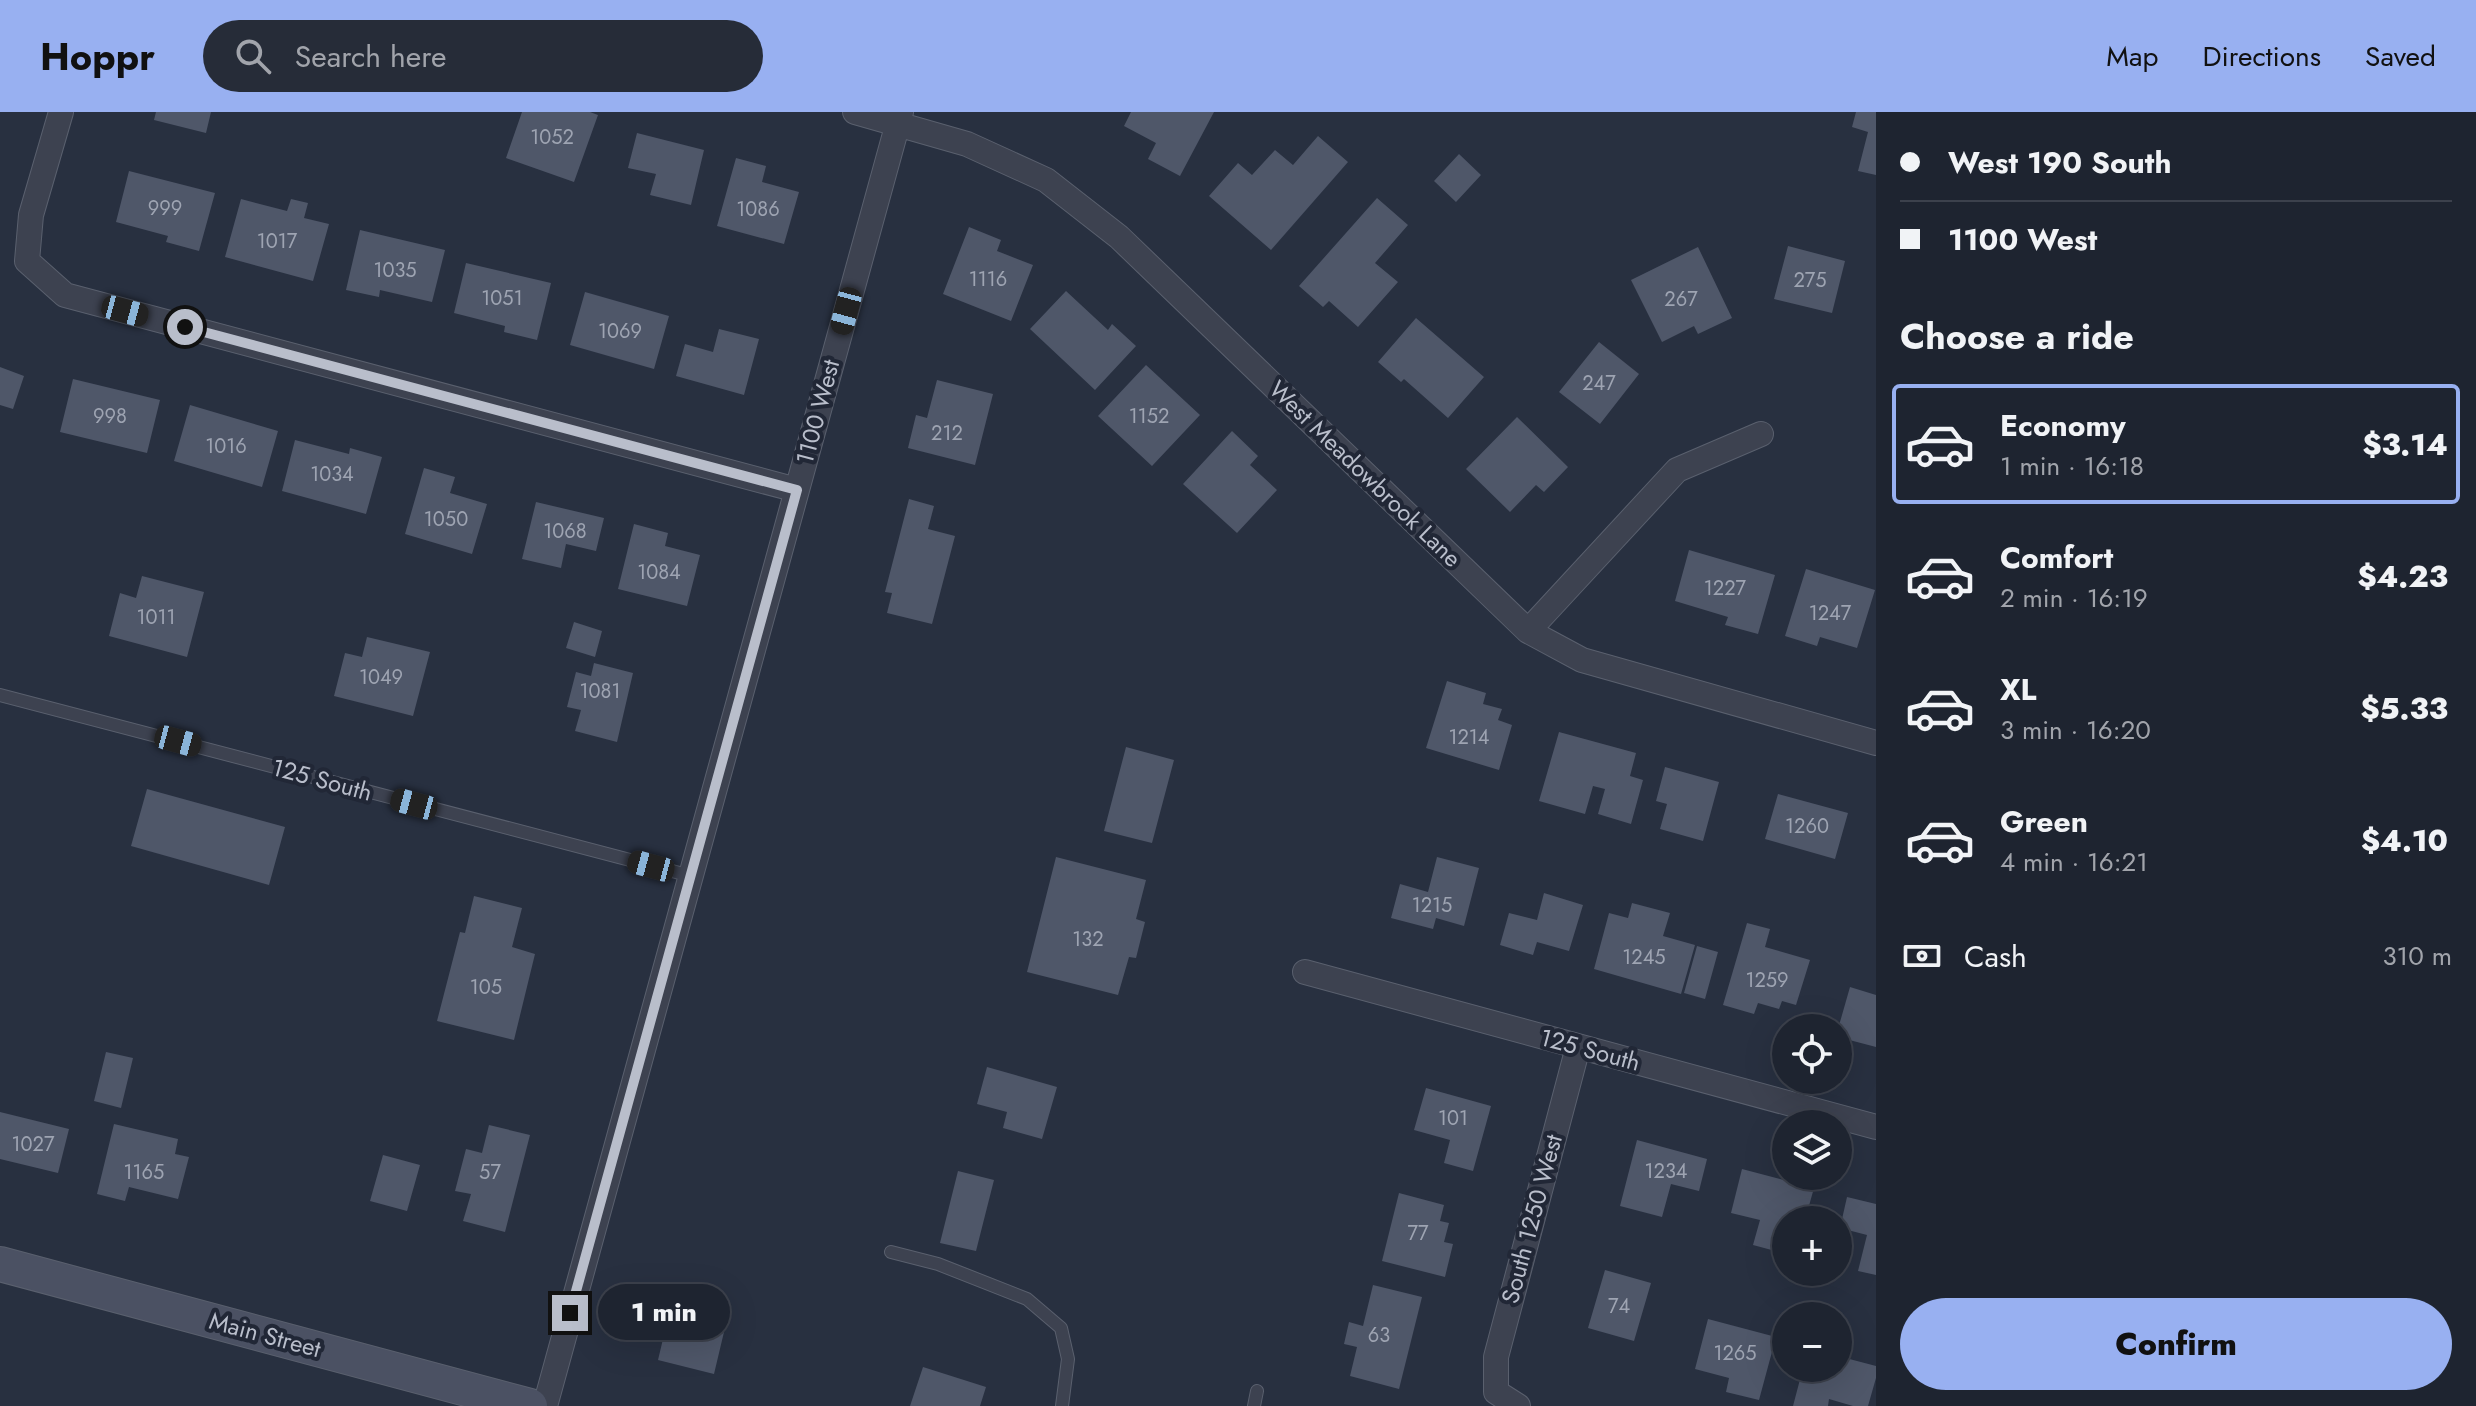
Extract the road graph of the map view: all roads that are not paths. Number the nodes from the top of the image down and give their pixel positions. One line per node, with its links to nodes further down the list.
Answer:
1 (61, 112): 5 (street)
2 (855, 112): 3 (street, West Meadowbrook Lane)
3 (900, 118): 5 (street, 1100 West); 6 (street, West Meadowbrook Lane)
4 (1761, 434): 6 (street)
5 (797, 490): 9 (street, 1100 West)
6 (1528, 631): 8 (street, West Meadowbrook Lane)
7 (0, 695): 9 (lane, 125 South)
8 (1876, 743)
9 (691, 876): 17 (street, 1100 West)
10 (1305, 972): 11 (street, 125 South)
11 (1578, 1047): 12 (street, 125 South); 20 (street, South 1250 West)
12 (1876, 1127)
13 (891, 1252): 18 (lane)
14 (0, 1264): 16 (main road, Main Street)
15 (1257, 1391): 19 (lane)
16 (530, 1406)
17 (545, 1406)
18 (1062, 1406)
19 (1254, 1406)
20 (1518, 1406)

